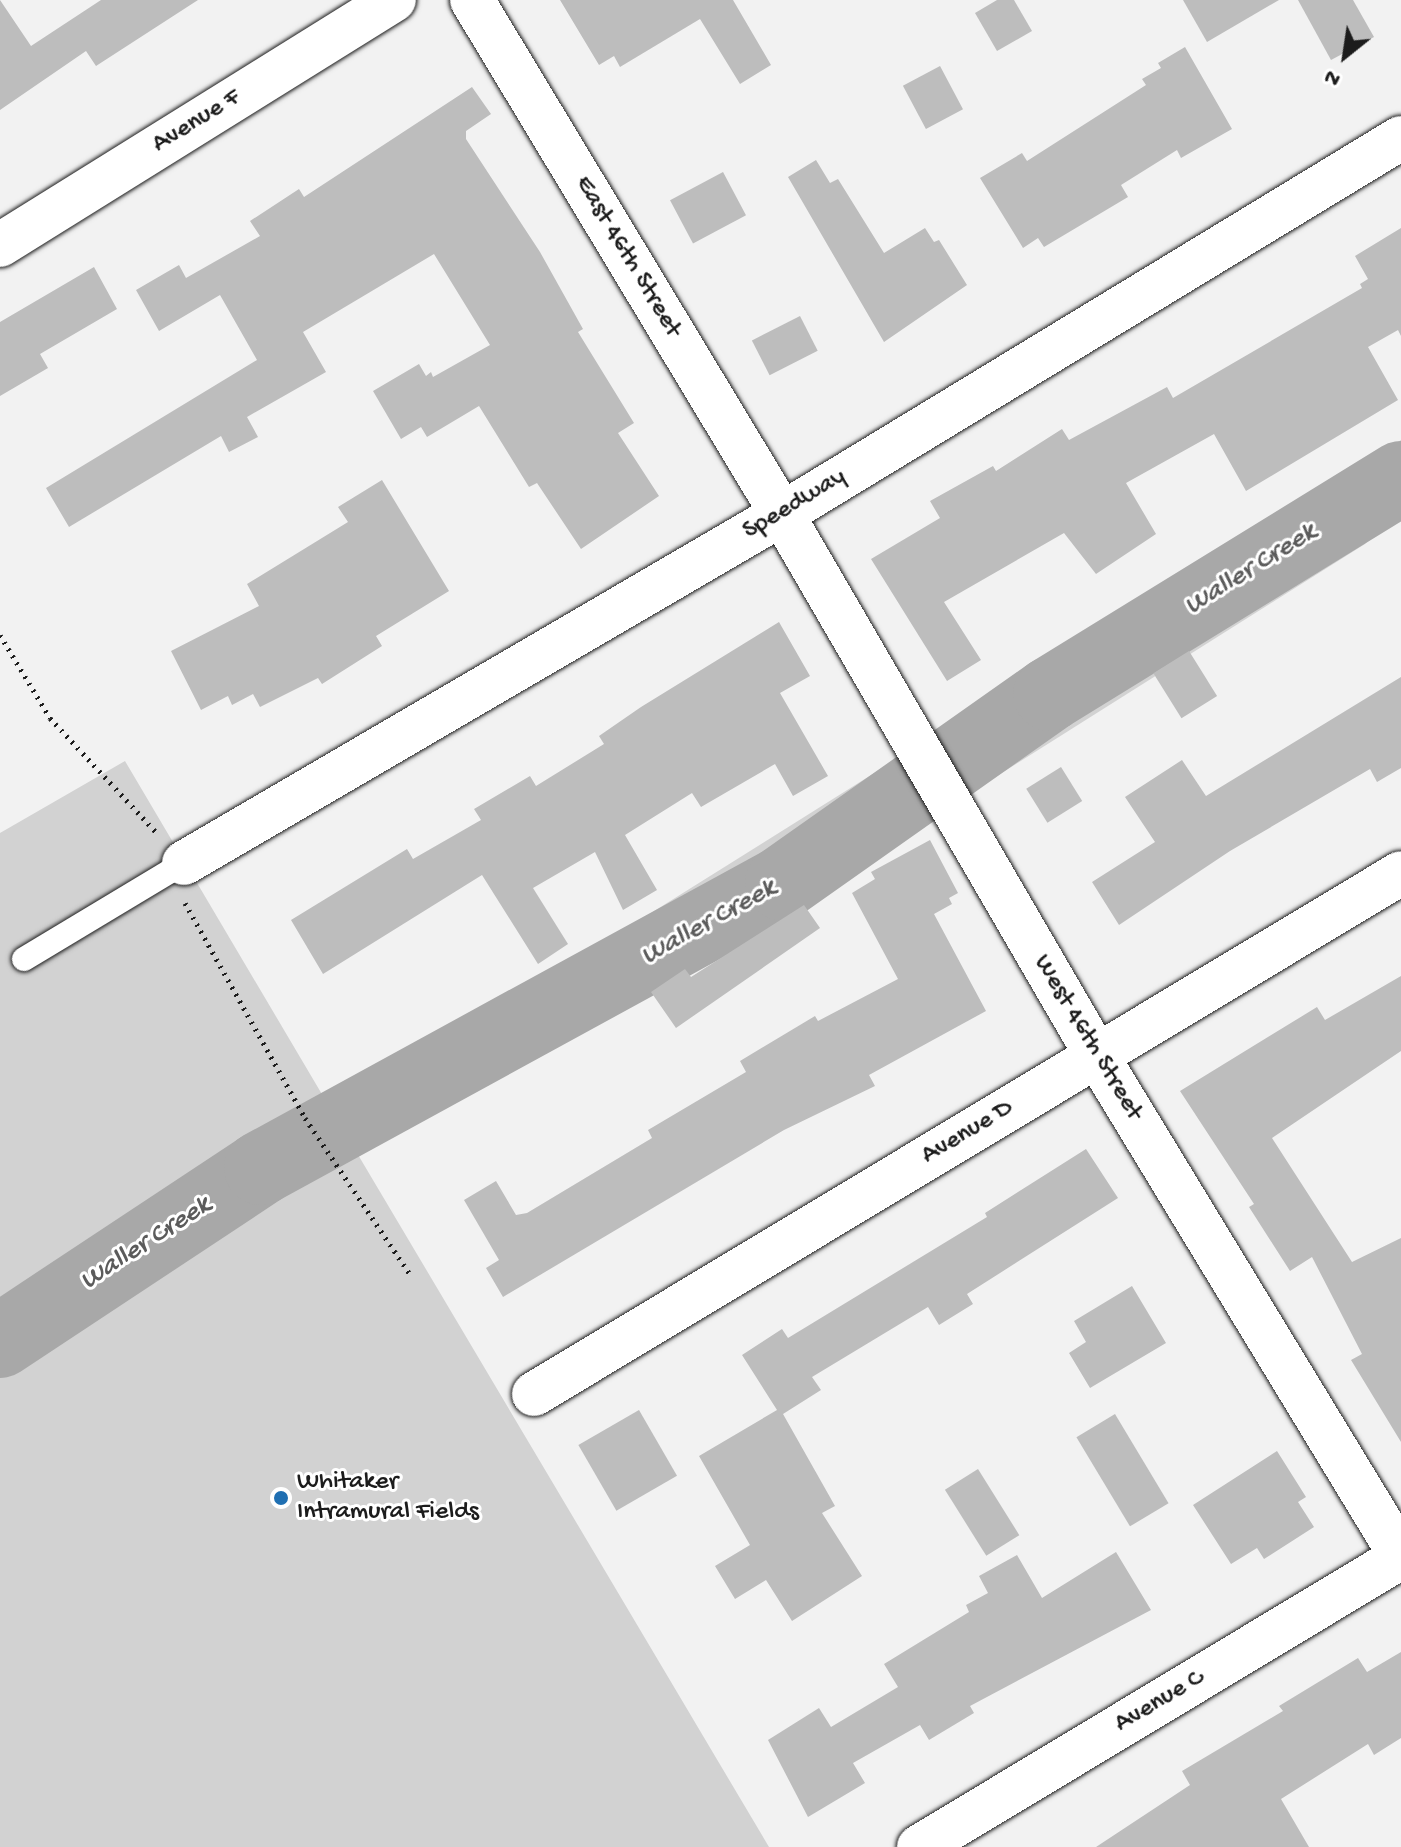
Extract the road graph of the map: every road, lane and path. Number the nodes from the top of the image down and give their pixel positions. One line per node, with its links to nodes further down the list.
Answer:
1 (394, 0): 4 (street, Avenue F)
2 (472, 0): 5 (street, East 46th Street)
3 (1401, 138): 5 (street, Speedway)
4 (0, 245)
5 (782, 514): 7 (street, Speedway); 10 (street, West 46th Street)
6 (0, 635): 7 (path)
7 (184, 863): 9 (lane); 11 (path)
8 (1401, 873): 10 (street, Avenue D)
9 (24, 959)
10 (1097, 1056): 12 (street, Avenue D); 13 (street, West 46th Street)
11 (410, 1274)
12 (534, 1394)
13 (1401, 1557): 14 (street, Avenue C)
14 (919, 1847)

